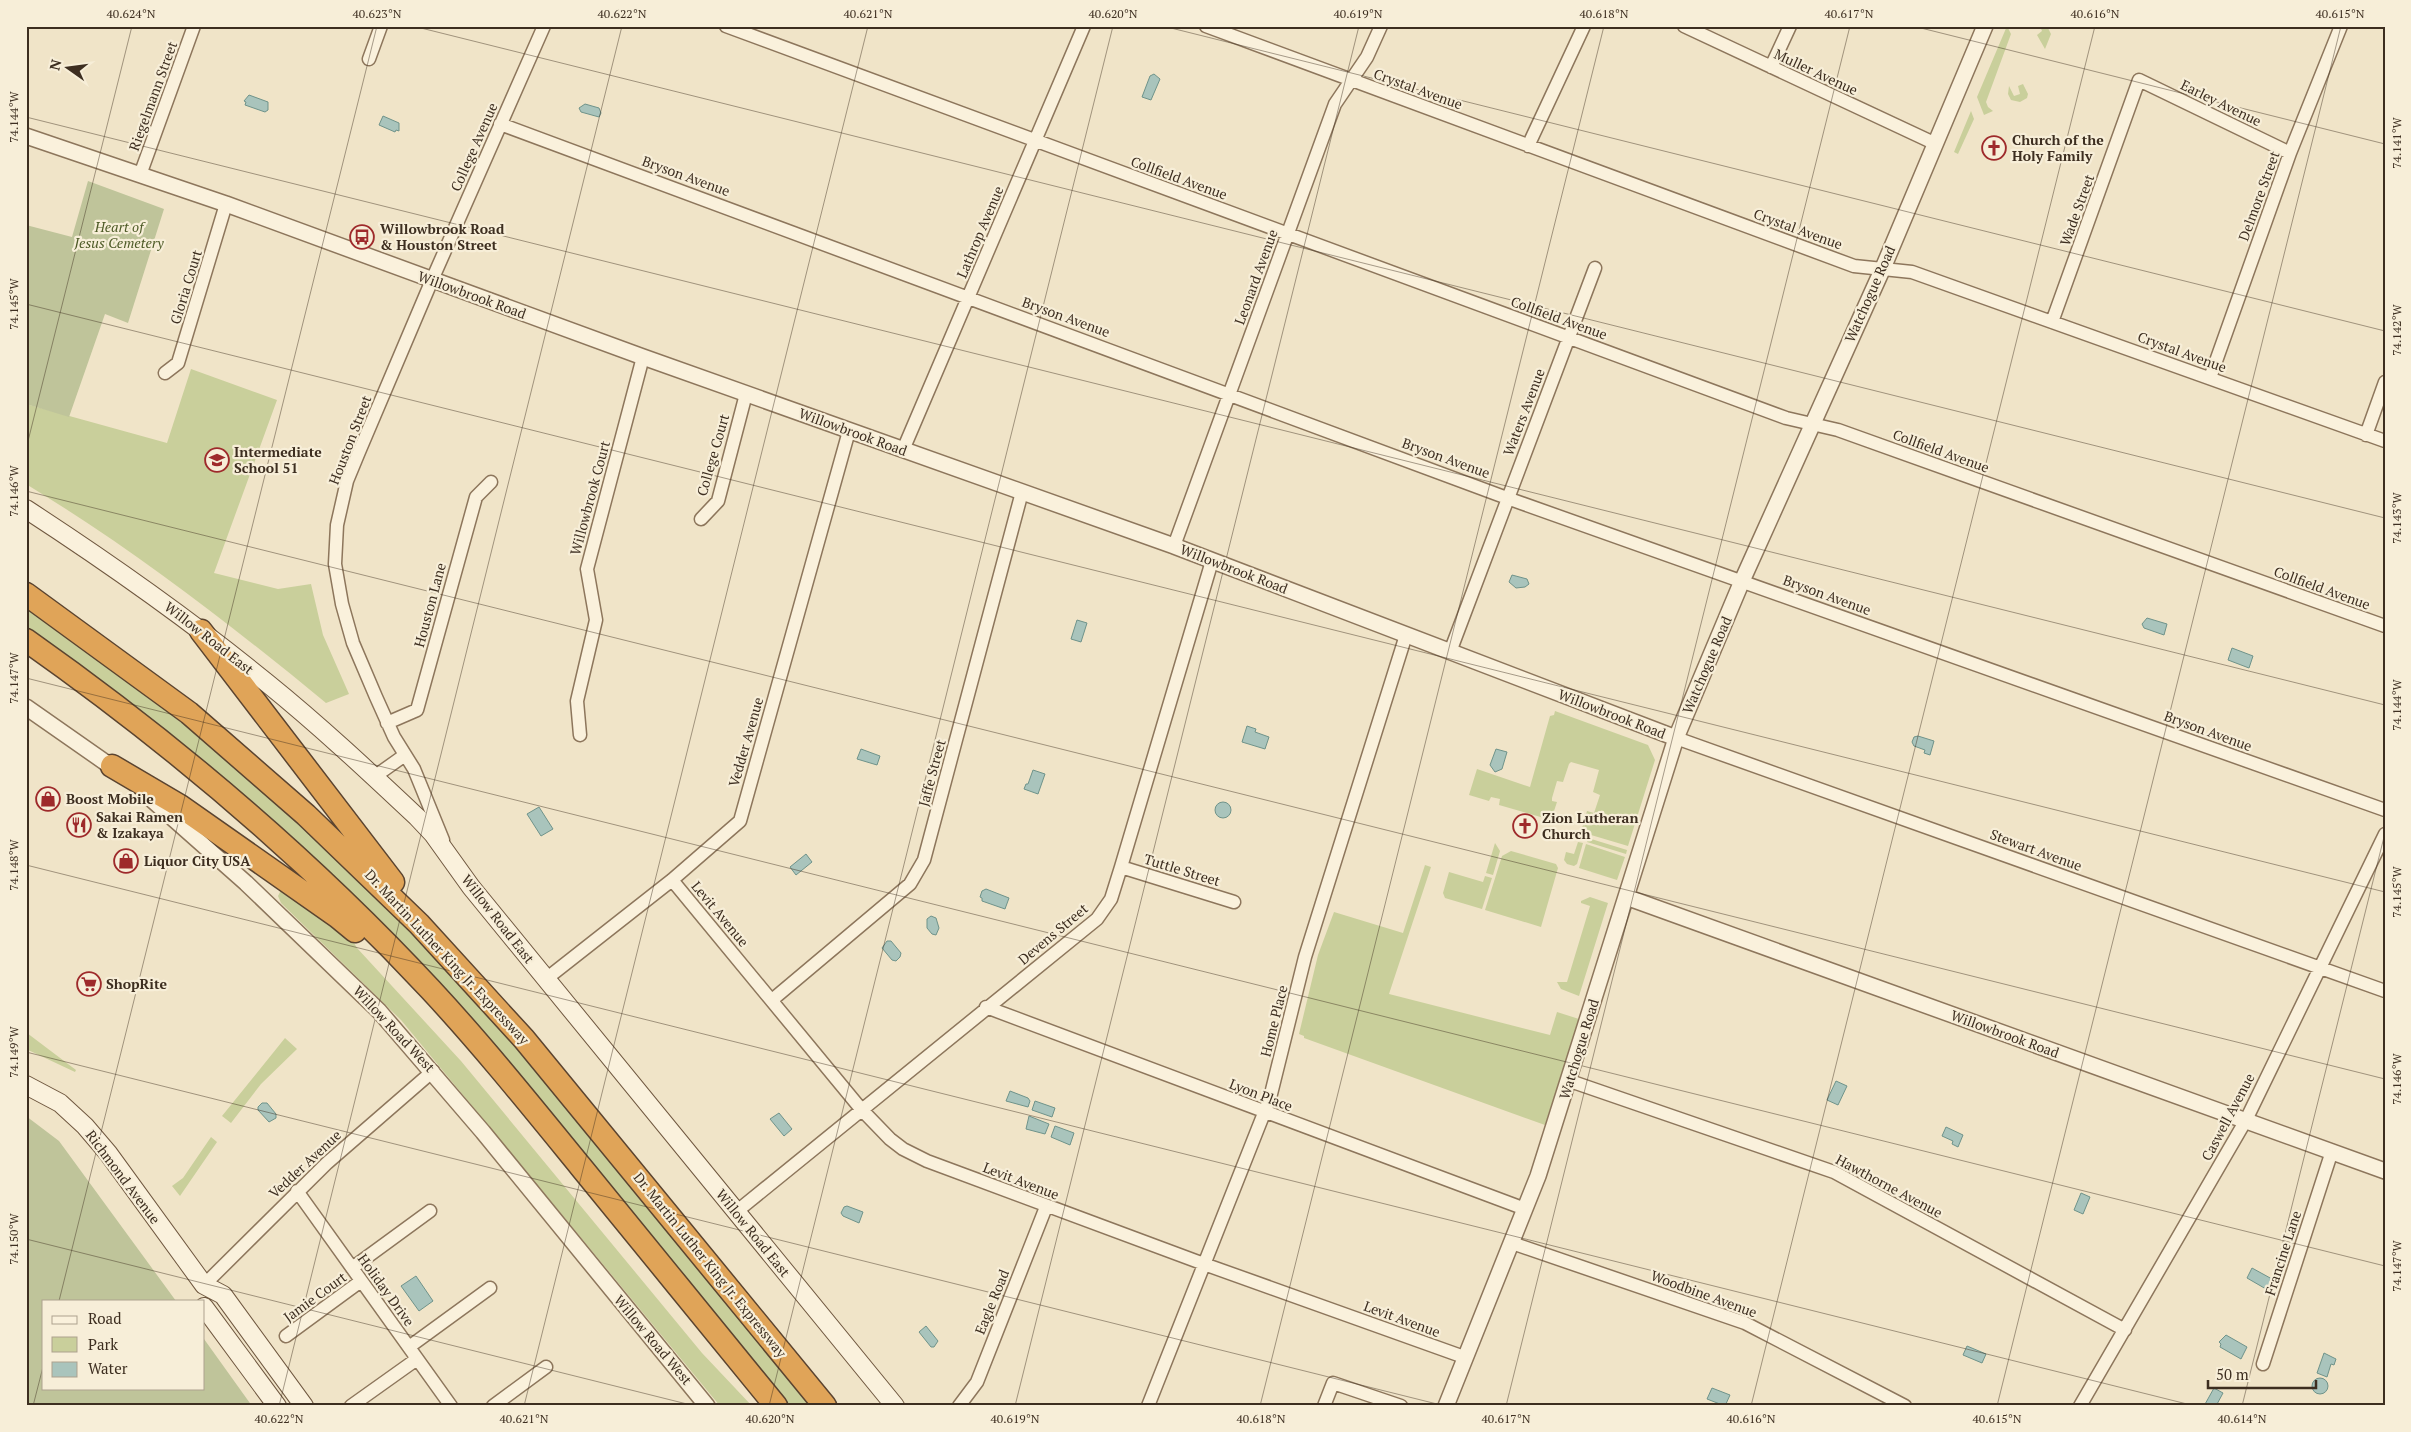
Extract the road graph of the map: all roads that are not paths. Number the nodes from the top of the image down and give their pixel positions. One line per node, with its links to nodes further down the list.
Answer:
1 (194, 26): 23 (street, Riegelmann Street)
2 (381, 26): 13 (street)
3 (544, 26): 17 (street, College Avenue)
4 (726, 26): 19 (street, Collfield Avenue)
5 (1084, 26): 19 (street, Lathrop Avenue)
6 (1206, 26): 15 (street, Crystal Avenue)
7 (1381, 26): 15 (street, Leonard Avenue)
8 (1584, 26): 21 (street)
9 (1684, 26): 14 (street, Muller Avenue)
10 (1790, 26): 14 (street)
11 (1986, 26): 20 (street, Watchogue Road)
12 (2340, 26): 22 (street, Delmore Street)
13 (369, 59)
14 (1771, 68): 20 (street, Muller Avenue)
15 (1352, 80): 21 (street, Crystal Avenue); 25 (street, Leonard Avenue)
16 (2140, 80): 22 (street, Earley Avenue); 30 (street, Wade Street)
17 (500, 124): 28 (street, College Avenue); 29 (street, Bryson Avenue)
18 (26, 136): 23 (street, Willowbrook Road)
19 (1035, 141): 25 (street, Collfield Avenue); 29 (street, Lathrop Avenue)
20 (1936, 144): 27 (street, Watchogue Road)
21 (1528, 146): 27 (street, Crystal Avenue)
22 (2290, 153): 34 (street, Delmore Street)
23 (140, 175): 24 (street, Willowbrook Road)
24 (226, 204): 28 (street, Willowbrook Road); 33 (street, Gloria Court)
25 (1288, 234): 31 (street, Collfield Avenue); 37 (street, Leonard Avenue)
26 (1595, 268): 31 (street, Waters Avenue)
27 (1883, 268): 30 (street, Crystal Avenue); 38 (street, Watchogue Road)
28 (432, 280): 32 (street, Willowbrook Road); 58 (street, Houston Street)
29 (968, 296): 37 (street, Bryson Avenue); 42 (street, Lathrop Avenue)
30 (2052, 322): 34 (street, Crystal Avenue)
31 (1568, 338): 38 (street, Collfield Avenue); 45 (street, Waters Avenue)
32 (643, 357): 36 (street, Willowbrook Road); 59 (street, Willowbrook Court)
33 (165, 373)
34 (2210, 378): 40 (street, Crystal Avenue)
35 (2385, 382): 40 (street)
36 (746, 394): 39 (street, Willowbrook Road); 47 (street, College Court)
37 (1229, 394): 45 (street, Bryson Avenue); 48 (street, Leonard Avenue)
38 (1812, 424): 50 (street, Watchogue Road); 52 (street, Collfield Avenue)
39 (849, 431): 42 (street, Willowbrook Road); 68 (street, Vedder Avenue)
40 (2366, 435): 41 (street, Crystal Avenue)
41 (2385, 441)
42 (903, 450): 44 (street, Willowbrook Road)
43 (491, 482): 58 (street, Houston Lane)
44 (1022, 492): 48 (street, Willowbrook Road); 75 (street, Jaffe Street)
45 (1507, 498): 50 (street, Bryson Avenue); 56 (street, Waters Avenue)
46 (26, 510): 53 (main road, Willow Road East)
47 (701, 519)
48 (1174, 546): 49 (street, Willowbrook Road)
49 (1212, 561): 54 (street, Willowbrook Road); 67 (street, Devens Street)
50 (1742, 581): 60 (street, Watchogue Road); 64 (street, Bryson Avenue)
51 (26, 594): 71 (highway, Dr. Martin Luther King Jr. Expressway)
52 (2385, 626)
53 (201, 631): 63 (main road, Willow Road East); 71 (highway)
54 (1406, 635): 56 (street, Willowbrook Road); 82 (street, Home Place)
55 (26, 640): 77 (highway)
56 (1450, 652): 60 (street, Willowbrook Road)
57 (26, 707): 62 (street, Willow Road West)
58 (387, 723): 61 (street, Houston Street)
59 (580, 735)
60 (1676, 738): 69 (street, Watchogue Road); 72 (street, Stewart Avenue)
61 (405, 755): 63 (street); 66 (street, Houston Street)
62 (112, 766): 77 (highway); 78 (street, Willow Road West)
63 (374, 777): 66 (main road, Willow Road East)
64 (2385, 810)
65 (2385, 834): 72 (street, Caswell Avenue)
66 (451, 858): 73 (main road, Willow Road East)
67 (1121, 867): 70 (street, Tuttle Street); 76 (street, Devens Street)
68 (672, 880): 73 (street, Vedder Avenue); 75 (street, Levit Avenue)
69 (1626, 896): 79 (street, Watchogue Road); 83 (street, Willowbrook Road)
70 (1234, 902)
71 (455, 962): 112 (highway, Dr. Martin Luther King Jr. Expressway)
72 (2320, 968): 74 (street, Stewart Avenue); 83 (street, Caswell Avenue)
73 (546, 979): 90 (main road, Willow Road East)
74 (2385, 991)
75 (772, 1000): 81 (street, Levit Avenue)
76 (986, 1007): 81 (street, Devens Street); 82 (street, Lyon Place)
77 (466, 1031): 111 (highway)
78 (433, 1071): 86 (street, Vedder Avenue); 110 (street, Willow Road West)
79 (1570, 1081): 88 (street, Watchogue Road); 98 (street, Hawthorne Avenue)
80 (26, 1085): 96 (main road, Richmond Avenue)
81 (861, 1109): 87 (street, Levit Avenue); 90 (street, Devens Street)
82 (1264, 1112): 88 (street, Lyon Place); 92 (street, Home Place)
83 (2246, 1120): 84 (street, Willowbrook Road); 98 (street, Caswell Avenue)
84 (2332, 1152): 85 (street, Willowbrook Road); 103 (street, Francine Lane)
85 (2385, 1170)
86 (297, 1191): 93 (street, Holiday Drive); 96 (street, Vedder Avenue)
87 (1046, 1206): 92 (street, Levit Avenue); 114 (street, Eagle Road)
88 (1525, 1210): 91 (street, Watchogue Road)
89 (430, 1211): 93 (street, Jamie Court)
90 (736, 1212): 113 (main road, Willow Road East)
91 (1512, 1243): 101 (street, Watchogue Road); 119 (street, Woodbine Avenue)
92 (1204, 1264): 101 (street, Levit Avenue); 115 (street, Home Place)
93 (352, 1268): 94 (street, Holiday Drive)
94 (361, 1281): 99 (street, Jamie Court); 100 (street, Holiday Drive)
95 (490, 1288): 100 (street)
96 (204, 1294): 106 (main road, Richmond Avenue)
97 (205, 1308): 105 (main road)
98 (2125, 1330): 120 (street, Caswell Avenue)
99 (286, 1336)
100 (409, 1347): 102 (street, Holiday Drive)
101 (1464, 1357): 118 (street, Watchogue Road)
102 (417, 1359): 107 (street); 108 (street, Holiday Drive)
103 (2263, 1364)
104 (546, 1367): 109 (street)
105 (277, 1406)
106 (304, 1406)
107 (351, 1406)
108 (451, 1406)
109 (493, 1406)
110 (707, 1406)
111 (776, 1406)
112 (825, 1406)
113 (895, 1406)
114 (960, 1406)
115 (1148, 1406)
116 (1324, 1406): 117 (street)
117 (1401, 1406)
118 (1446, 1406)
119 (1904, 1406)
120 (2080, 1406)

